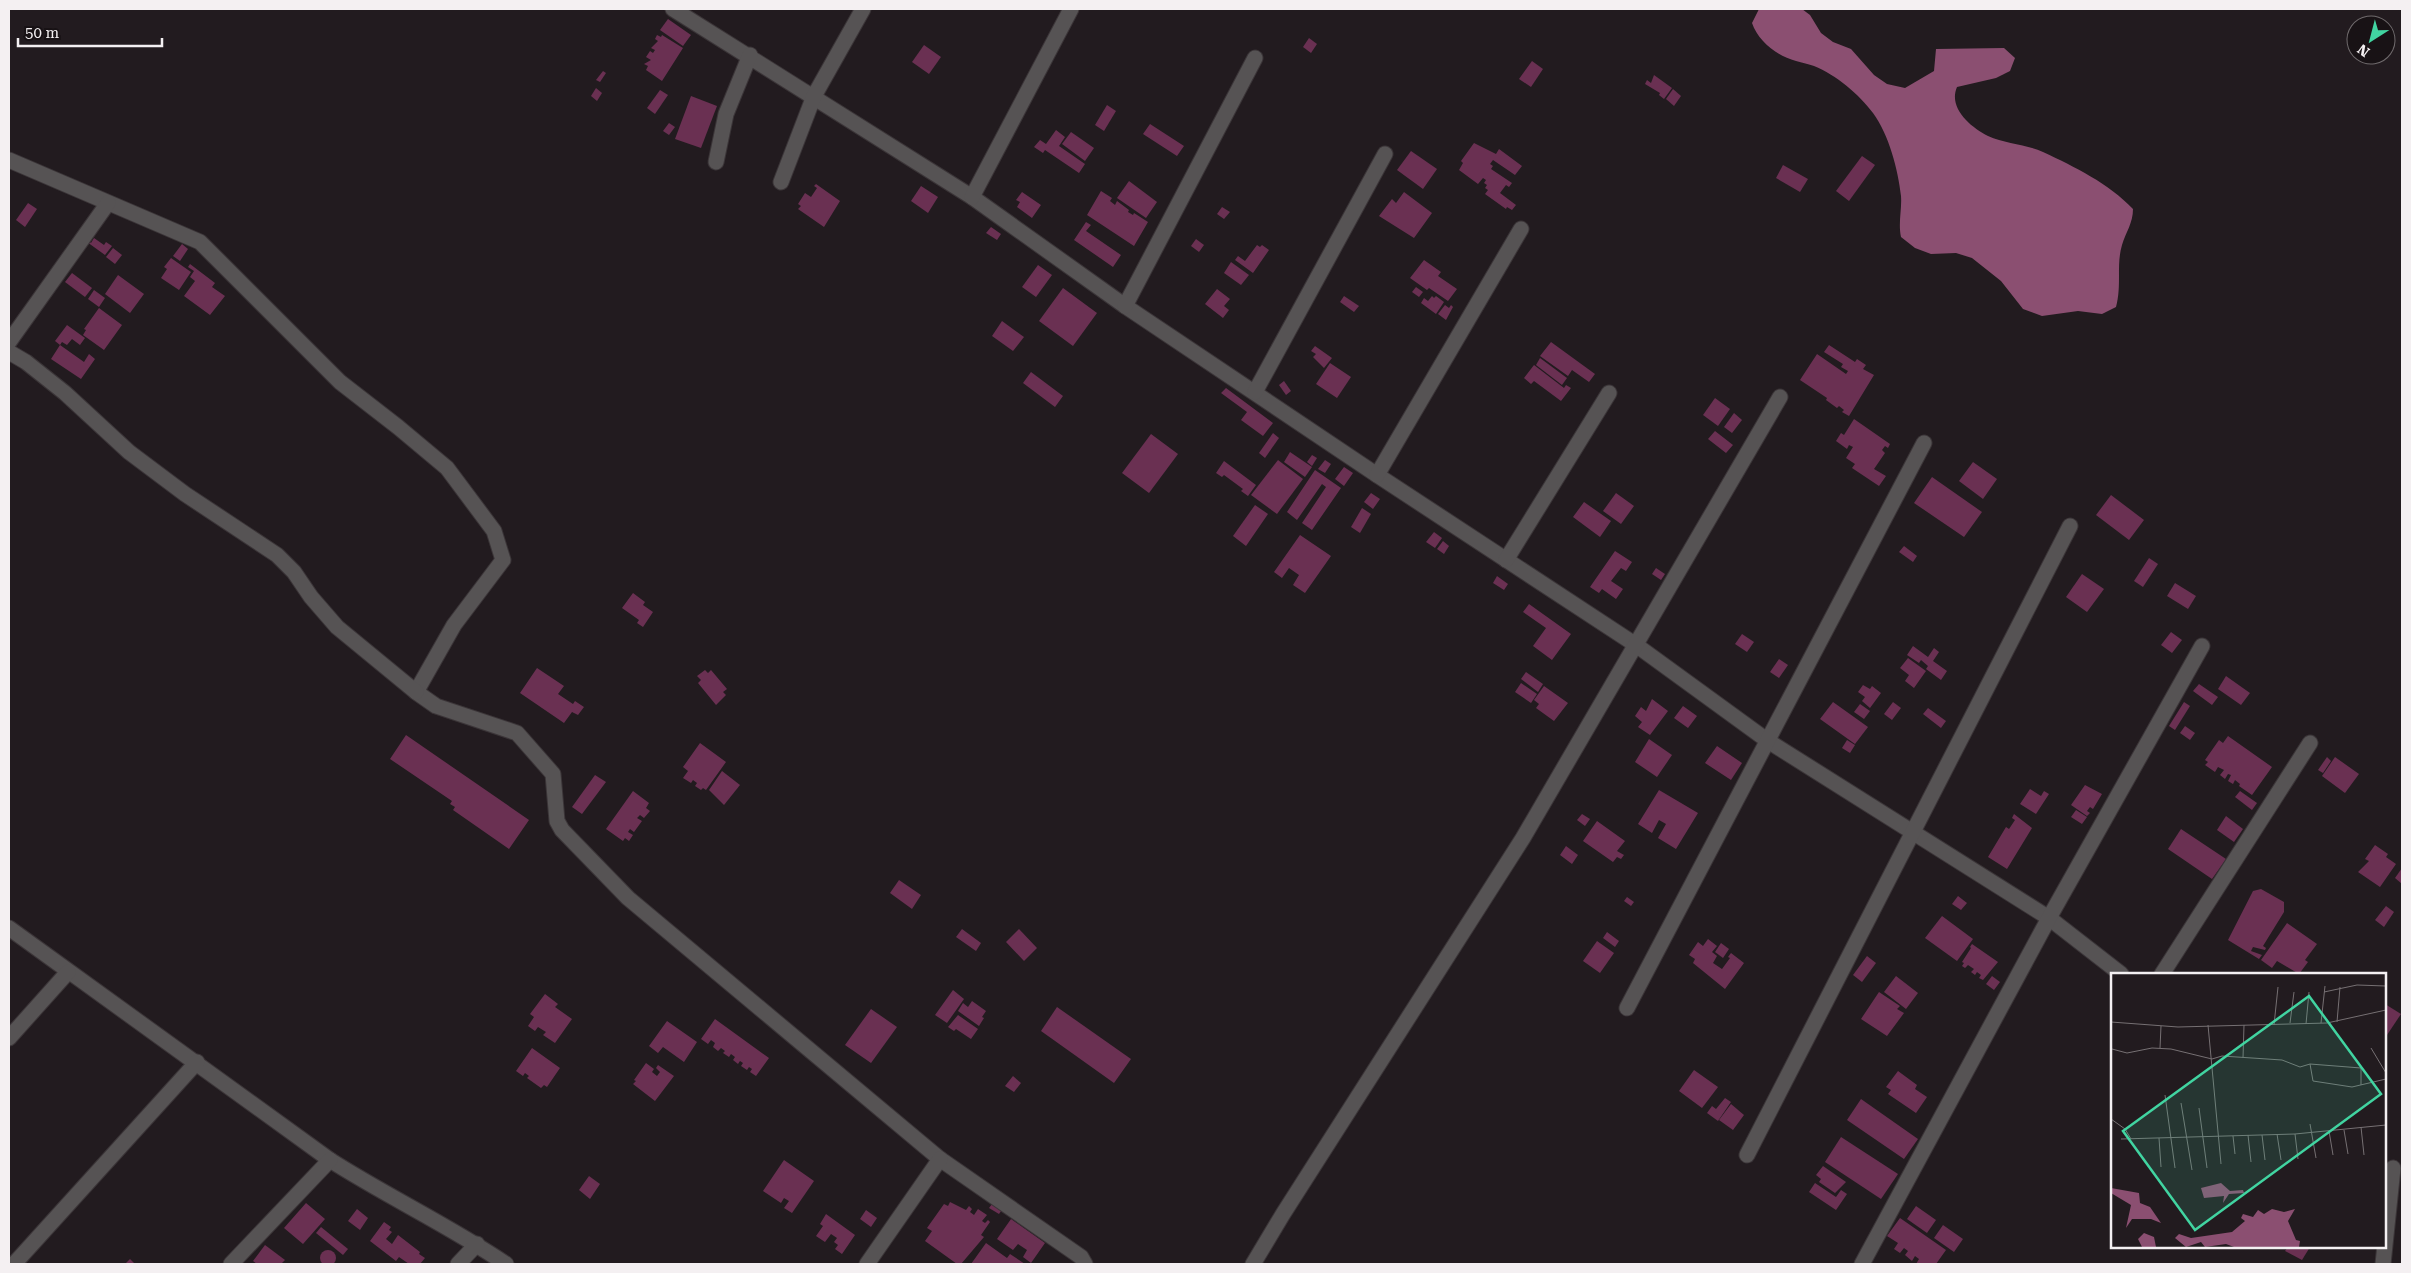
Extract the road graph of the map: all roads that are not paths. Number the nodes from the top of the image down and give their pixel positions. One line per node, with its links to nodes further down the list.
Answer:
1 (673, 9): 4 (street)
2 (862, 9): 6 (street)
3 (1071, 9): 11 (street)
4 (750, 55): 6 (street); 9 (street)
5 (1255, 58): 14 (street)
6 (814, 96): 10 (street); 11 (street)
7 (1385, 154): 17 (street)
8 (9, 160): 12 (street)
9 (716, 162)
10 (782, 182)
11 (972, 196): 14 (street)
12 (108, 202): 15 (street); 26 (street)
13 (1521, 229): 21 (street)
14 (1125, 306): 17 (street)
15 (9, 342)
16 (9, 352): 26 (street)
17 (1254, 392): 21 (street)
18 (1609, 393): 23 (street)
19 (1780, 397): 24 (street)
20 (1924, 443): 27 (street)
21 (1377, 475): 23 (street)
22 (2070, 526): 29 (street)
23 (1506, 560): 24 (street)
24 (1636, 645): 27 (street); 51 (street)
25 (2202, 646): 30 (street)
26 (416, 692): 39 (street)
27 (1768, 741): 29 (street); 35 (street)
28 (2310, 743): 34 (street)
29 (1911, 832): 30 (street); 38 (street)
30 (2049, 918): 33 (street); 52 (street)
31 (9, 928): 32 (street)
32 (68, 972): 36 (street); 37 (street)
33 (2120, 973)
34 (2163, 973)
35 (1627, 1008)
36 (9, 1038)
37 (197, 1062): 40 (street); 45 (street)
38 (1747, 1155)
39 (940, 1159): 49 (street); 50 (street)
40 (330, 1160): 43 (street); 46 (street)
41 (2394, 1168): 42 (street)
42 (2386, 1238)
43 (477, 1244): 47 (street); 48 (street)
44 (2385, 1248): 53 (street)
45 (14, 1264)
46 (231, 1264)
47 (458, 1264)
48 (506, 1264)
49 (867, 1264)
50 (1085, 1264)
51 (1253, 1264)
52 (1862, 1264)
53 (2383, 1264)

